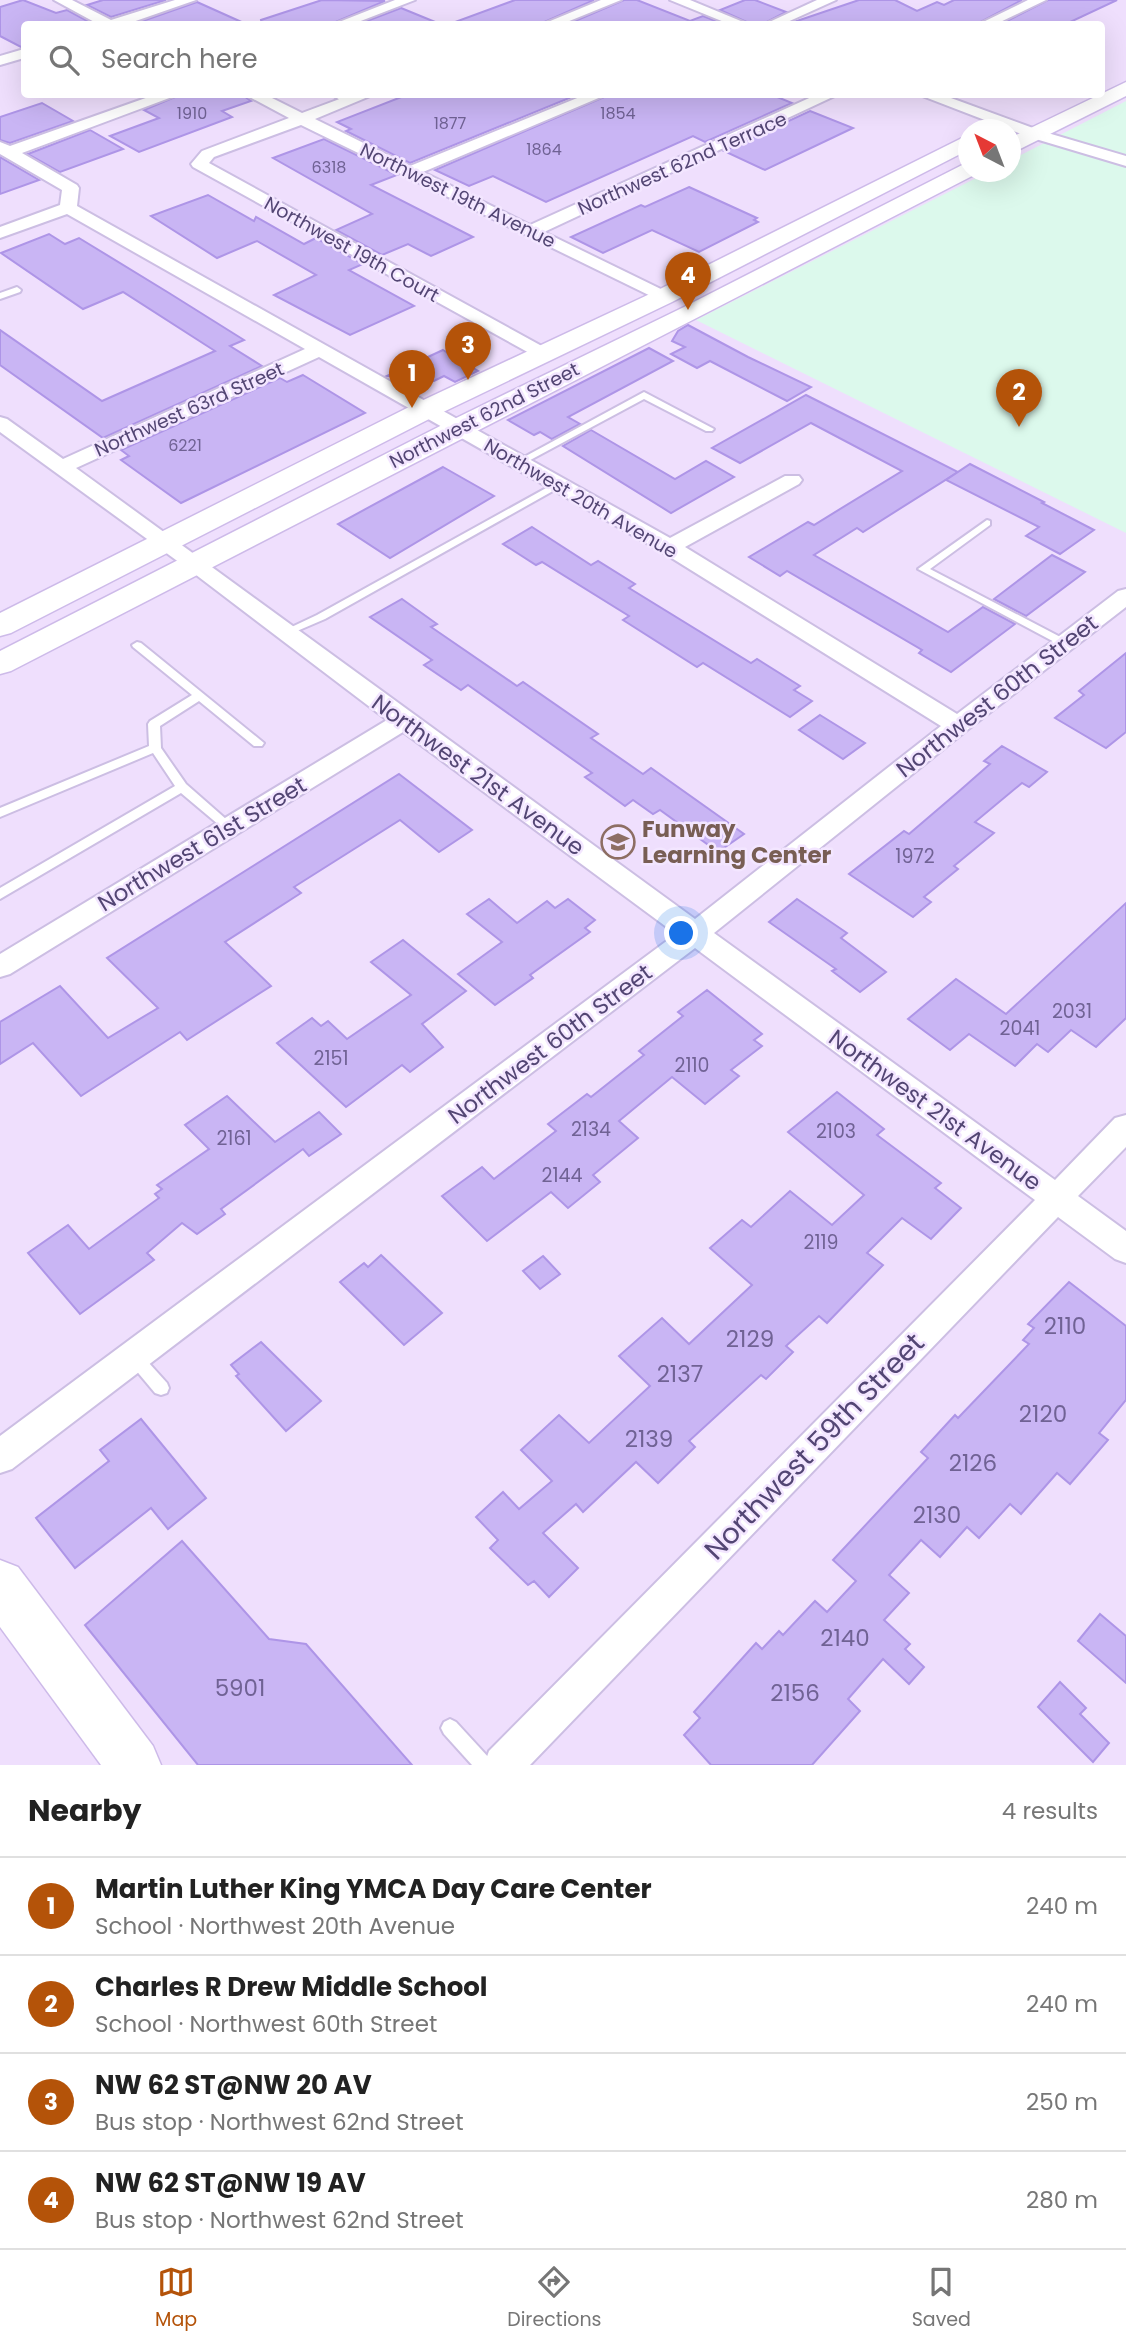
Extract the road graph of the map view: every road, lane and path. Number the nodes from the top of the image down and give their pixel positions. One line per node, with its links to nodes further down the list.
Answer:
1 (61, 0): 8 (street)
2 (189, 0): 9 (street)
3 (408, 0): 10 (street)
4 (614, 0): 11 (street)
5 (677, 0): 12 (street)
6 (829, 0): 13 (street)
7 (1039, 0): 14 (street)
8 (102, 21)
9 (123, 21)
10 (349, 21)
11 (558, 21)
12 (733, 21)
13 (779, 21)
14 (993, 21)
15 (21, 55): 16 (street)
16 (0, 61)
17 (1126, 88): 29 (main road)
18 (161, 98): 32 (street)
19 (259, 98): 27 (street, Northwest 19th Avenue)
20 (341, 98): 27 (street)
21 (591, 98): 34 (street)
22 (823, 98): 37 (street, Northwest 62nd Terrace)
23 (933, 98): 25 (street)
24 (1028, 112): 26 (main road)
25 (982, 119)
26 (1013, 119)
27 (302, 120): 34 (street, Northwest 19th Avenue); 43 (street, Northwest 19th Court)
28 (1021, 131): 29 (street)
29 (1035, 134): 30 (main road); 33 (street)
30 (1021, 141)
31 (958, 147): 41 (main road, Northwest 62nd Street)
32 (4, 149): 36 (street)
33 (1126, 161)
34 (412, 172): 37 (street, Northwest 19th Avenue)
35 (958, 174): 46 (main road, Northwest 62nd Street)
36 (68, 208): 38 (street); 42 (street, Northwest 20th Avenue)
37 (531, 231): 41 (street, Northwest 19th Avenue)
38 (0, 233)
39 (17, 290): 40 (lane)
40 (0, 296)
41 (663, 297): 43 (main road, Northwest 62nd Street)
42 (318, 350): 44 (street, Northwest 20th Avenue); 49 (street, Northwest 63rd Street)
43 (542, 354): 44 (main road, Northwest 62nd Street)
44 (428, 410): 46 (street, Northwest 20th Avenue); 53 (main road, Northwest 62nd Street)
45 (0, 423): 49 (street, Northwest 21st Avenue)
46 (458, 428): 48 (street, Northwest 20th Avenue); 55 (main road, Northwest 62nd Street)
47 (709, 429): 48 (lane)
48 (518, 463): 51 (street, Northwest 20th Avenue)
49 (60, 468): 53 (street, Northwest 21st Avenue)
50 (792, 480): 54 (street)
51 (557, 485): 54 (street, Northwest 20th Avenue); 58 (lane)
52 (987, 523): 59 (lane)
53 (166, 543): 55 (street, Northwest 21st Avenue); 57 (main road, Northwest 62nd Street)
54 (670, 547): 64 (street, Northwest 20th Avenue)
55 (195, 563): 58 (street, Northwest 21st Avenue); 61 (main road, Northwest 62nd Street)
56 (1126, 596): 59 (street, Northwest 60th Street)
57 (0, 626)
58 (286, 632): 63 (street, Northwest 21st Avenue)
59 (1064, 643): 64 (street, Northwest 60th Street)
60 (137, 645): 62 (lane)
61 (0, 664)
62 (200, 696): 65 (lane); 66 (lane)
63 (404, 721): 69 (street, Northwest 61st Street); 71 (street, Northwest 21st Avenue)
64 (958, 725): 71 (street, Northwest 60th Street)
65 (258, 743)
66 (155, 748): 67 (lane); 68 (lane)
67 (182, 787): 69 (lane); 70 (lane)
68 (0, 813)
69 (229, 827): 72 (street, Northwest 61st Street)
70 (0, 894)
71 (695, 934): 74 (street, Northwest 21st Avenue); 76 (street, Northwest 60th Street)
72 (0, 967)
73 (1126, 1127): 74 (street, Northwest 59th Street)
74 (1056, 1198): 75 (street, Northwest 21st Avenue); 83 (street, Northwest 59th Street)
75 (1126, 1249)
76 (134, 1357): 77 (lane); 78 (street, Northwest 60th Street)
77 (161, 1388)
78 (0, 1457)
79 (0, 1586): 81 (main road)
80 (450, 1728): 82 (lane)
81 (134, 1765)
82 (484, 1765)
83 (503, 1765)

